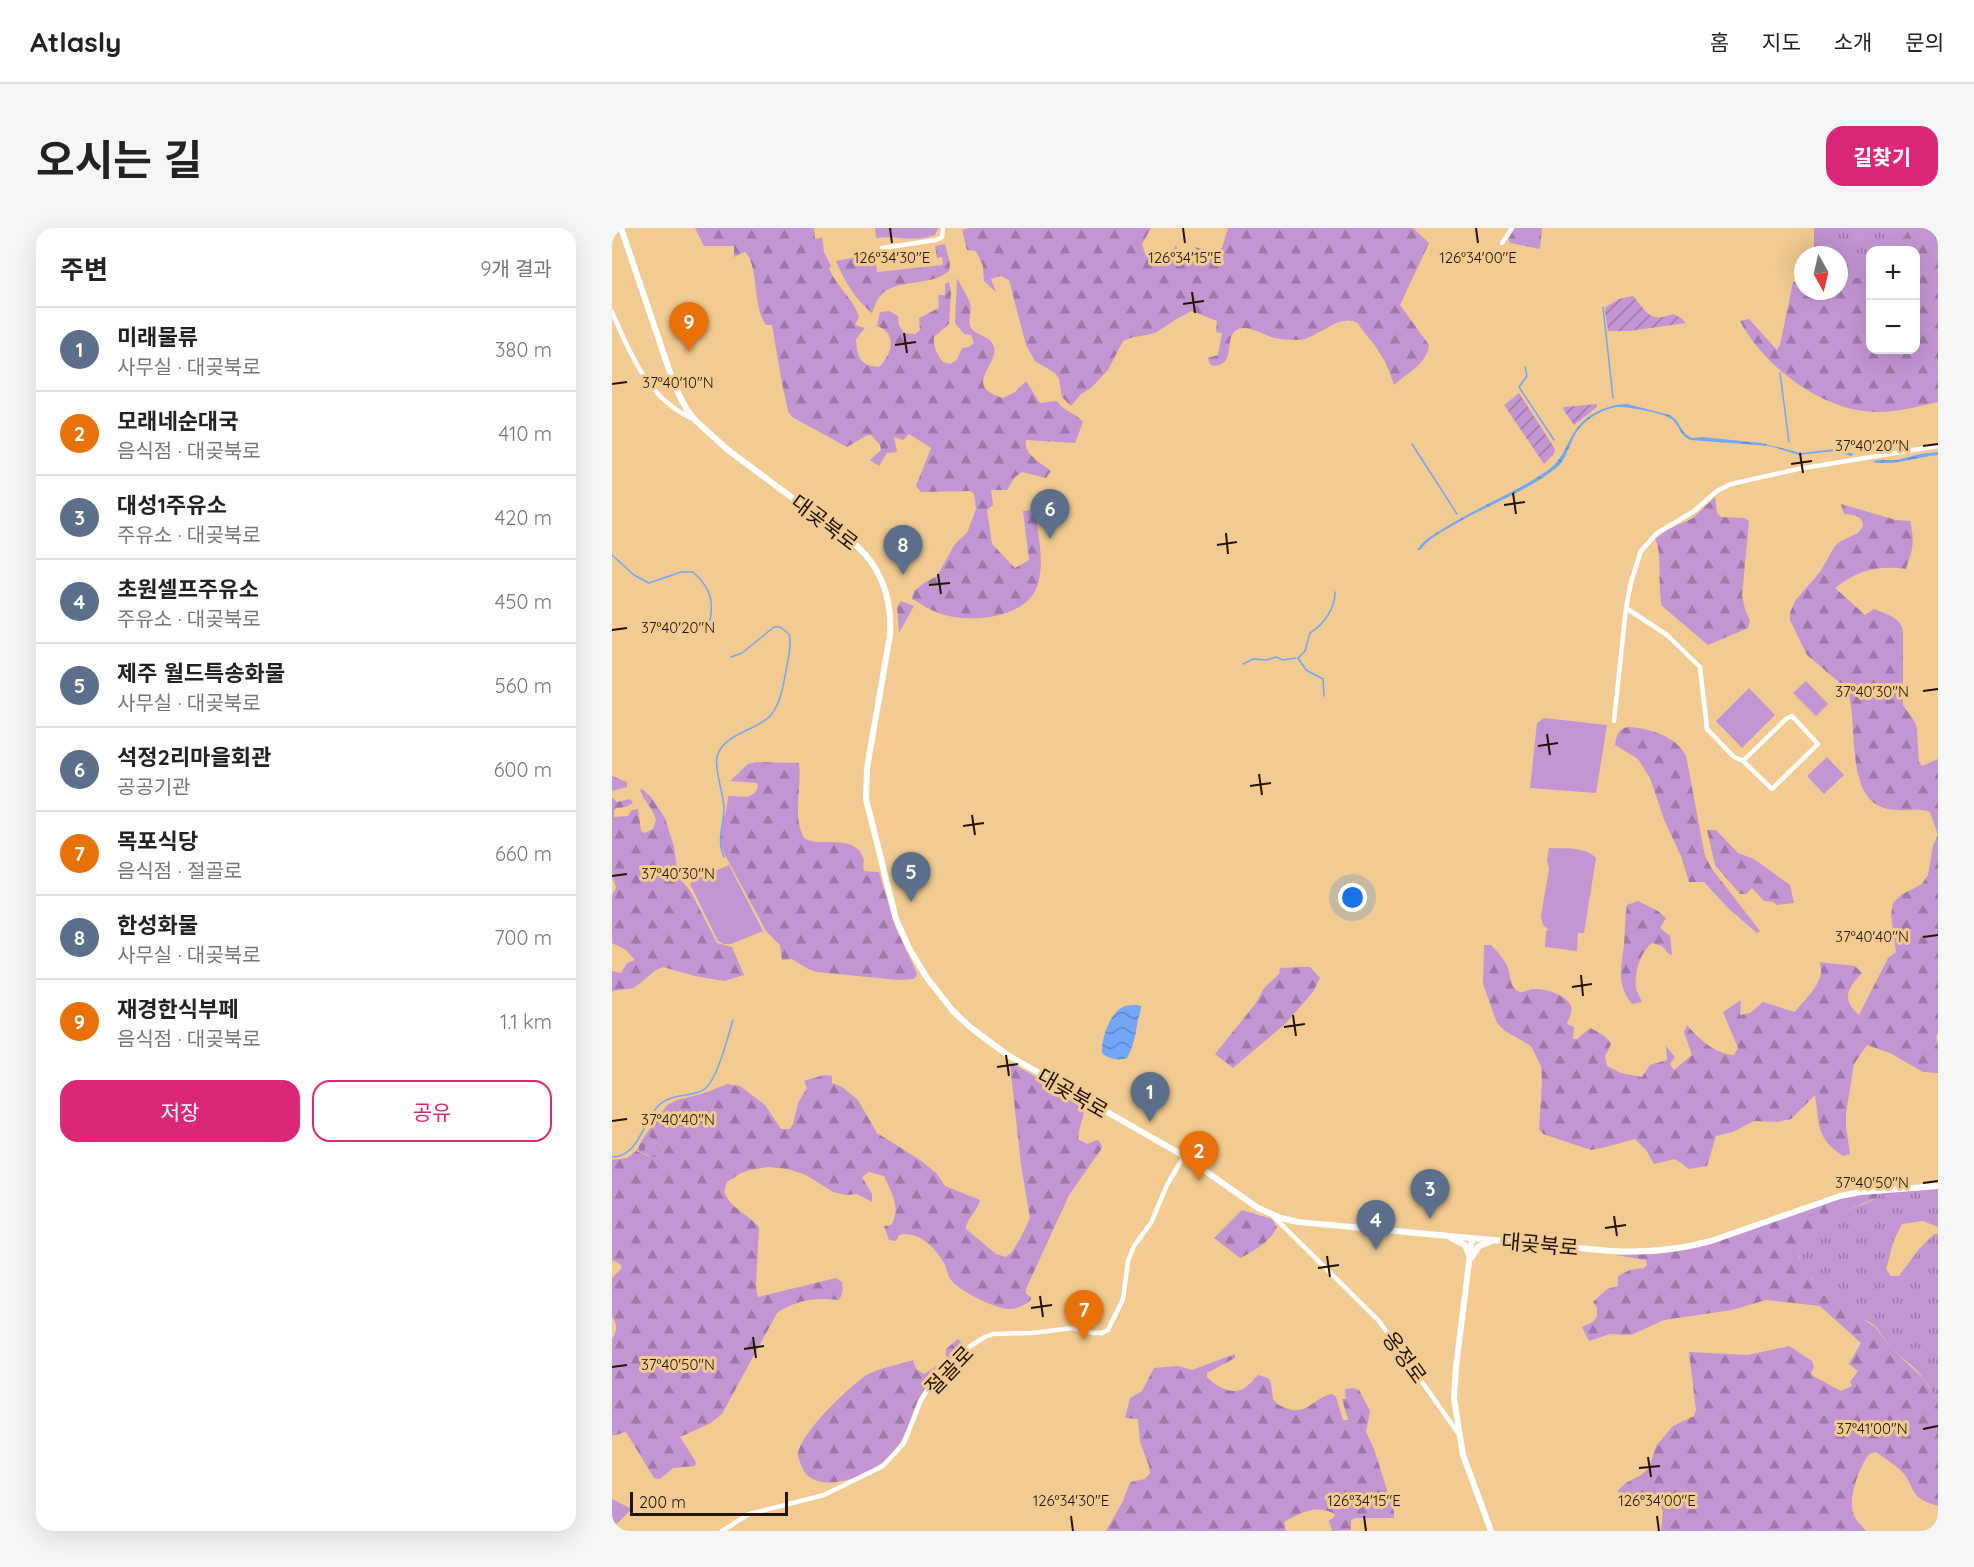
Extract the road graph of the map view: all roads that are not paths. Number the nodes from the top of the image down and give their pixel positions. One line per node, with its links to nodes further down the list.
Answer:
1 (621, 228): 7 (street, 대곶북로)
2 (944, 228): 5 (street)
3 (1512, 228): 4 (street)
4 (1502, 243)
5 (882, 248)
6 (612, 312): 7 (street)
7 (696, 421): 12 (street, 대곶북로)
8 (1938, 446): 9 (street)
9 (1626, 608): 10 (street); 11 (street)
10 (1614, 721)
11 (1743, 760): 11 (street)
12 (1184, 1156): 14 (street, 대곶북로); 20 (street, 절골로)
13 (1938, 1186): 17 (street, 대곶북로)
14 (1272, 1215): 15 (street, 대곶북로); 19 (street, 옹정로)
15 (1445, 1235): 16 (street, 대곶북로); 18 (street)
16 (1472, 1238): 17 (street, 대곶북로); 18 (street)
17 (1495, 1240): 18 (street)
18 (1470, 1262): 19 (street)
19 (1458, 1433): 21 (street, 옹정로)
20 (722, 1531)
21 (1491, 1531)

